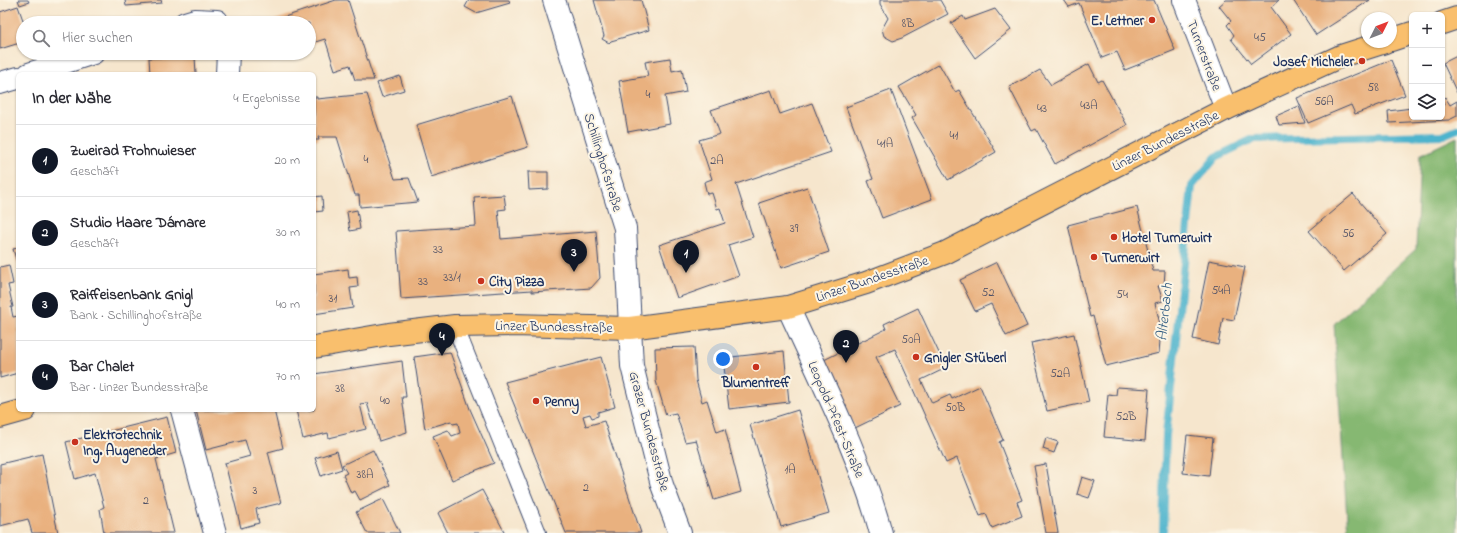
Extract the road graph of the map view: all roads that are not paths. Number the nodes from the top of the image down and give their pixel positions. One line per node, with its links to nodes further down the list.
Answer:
1 (554, 0): 17 (street, Schillinghofstraße)
2 (1184, 0): 14 (street, Turnerstraße)
3 (1457, 18): 4 (main road)
4 (1445, 22)
5 (1409, 34): 6 (main road)
6 (1397, 38)
7 (1366, 48): 14 (main road, Linzer Bundesstraße)
8 (72, 60): 10 (street)
9 (228, 60): 11 (street)
10 (35, 72)
11 (227, 72)
12 (16, 79): 13 (street)
13 (0, 83)
14 (1226, 109): 15 (main road, Linzer Bundesstraße)
15 (788, 307): 17 (main road, Linzer Bundesstraße); 25 (street, Leopold-Pfest-Straße)
16 (455, 326): 17 (main road, Linzer Bundesstraße); 18 (main road, Linzer Bundesstraße); 23 (lane)
17 (630, 328): 24 (street, Grazer Bundesstraße)
18 (316, 347)
19 (18, 412): 21 (main road)
20 (183, 412): 22 (street)
21 (0, 417)
22 (215, 533)
23 (538, 533)
24 (680, 533)
25 (881, 533)

